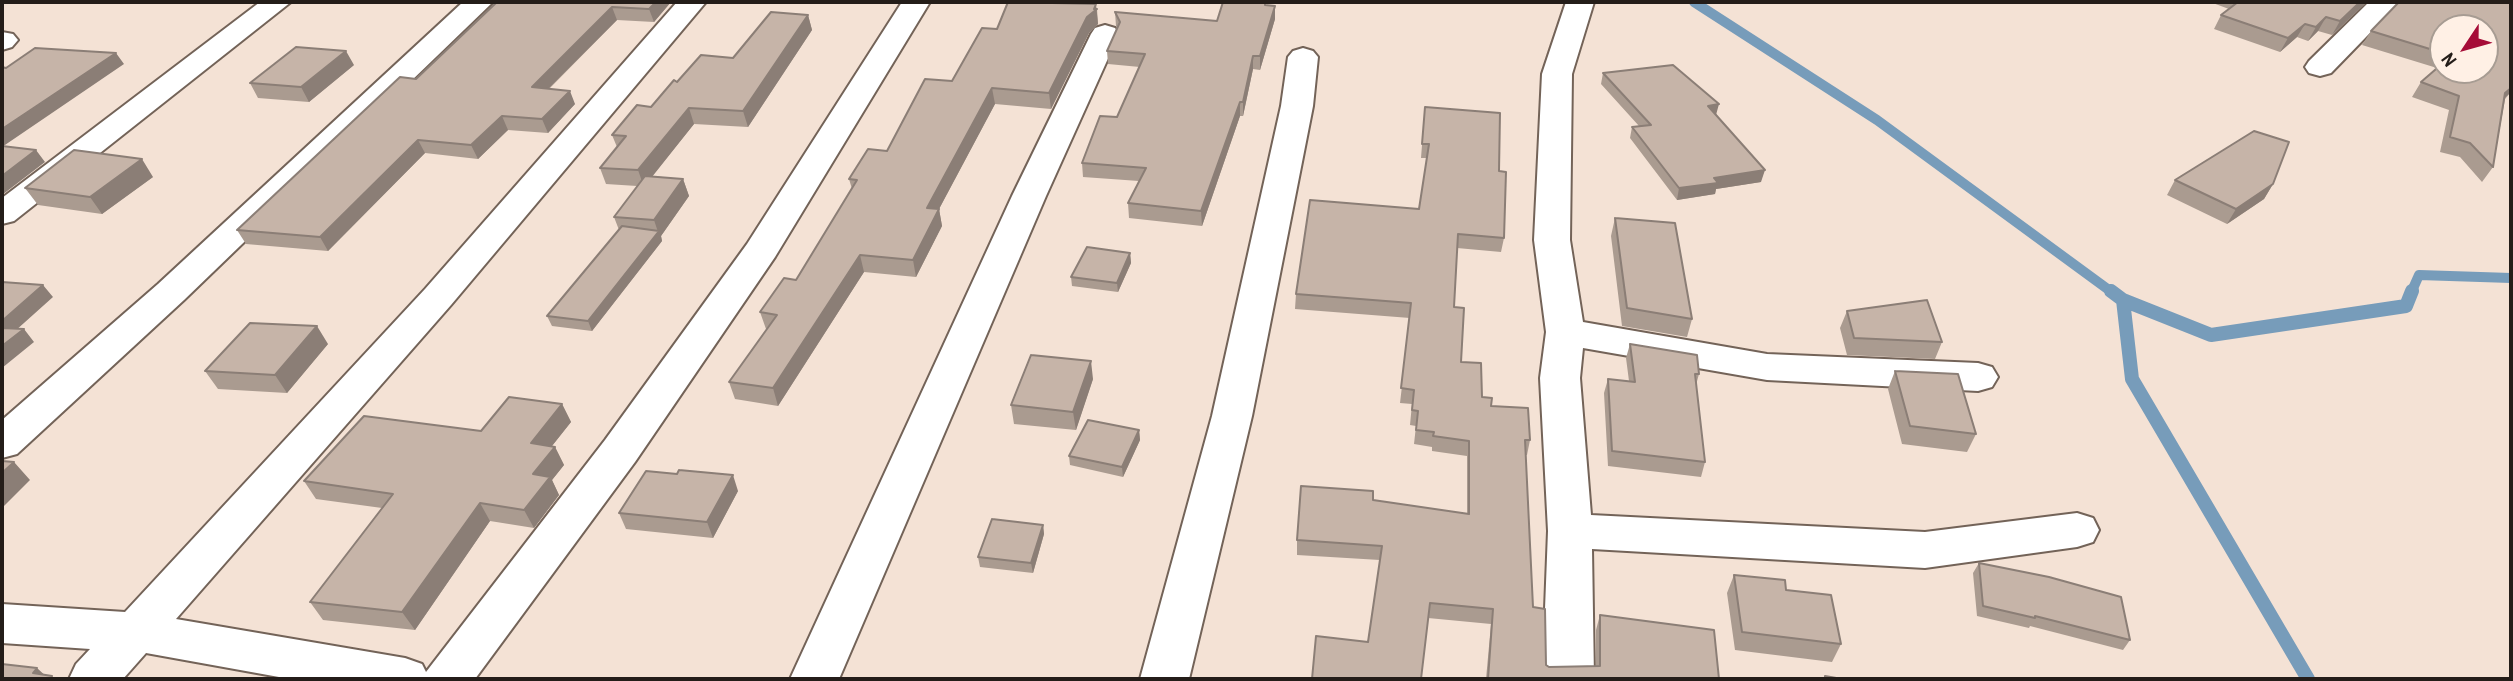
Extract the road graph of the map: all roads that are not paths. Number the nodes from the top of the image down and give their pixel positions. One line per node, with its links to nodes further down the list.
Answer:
1 (277, 2): 10 (street)
2 (480, 2): 13 (street)
3 (692, 2): 17 (street)
4 (915, 2): 20 (street)
5 (1580, 2): 11 (street)
6 (2386, 2): 9 (street)
7 (1105, 34): 21 (street)
8 (1303, 57): 22 (street)
9 (2320, 67)
10 (2, 214)
11 (1565, 332): 12 (street); 15 (street)
12 (1978, 377)
13 (2, 443)
14 (2077, 530): 15 (street)
15 (1570, 531): 23 (street)
16 (2, 624): 17 (street)
17 (137, 632): 18 (street); 19 (street)
18 (93, 679)
19 (405, 679)
20 (447, 679)
21 (814, 679)
22 (1164, 679)
23 (1569, 679)

